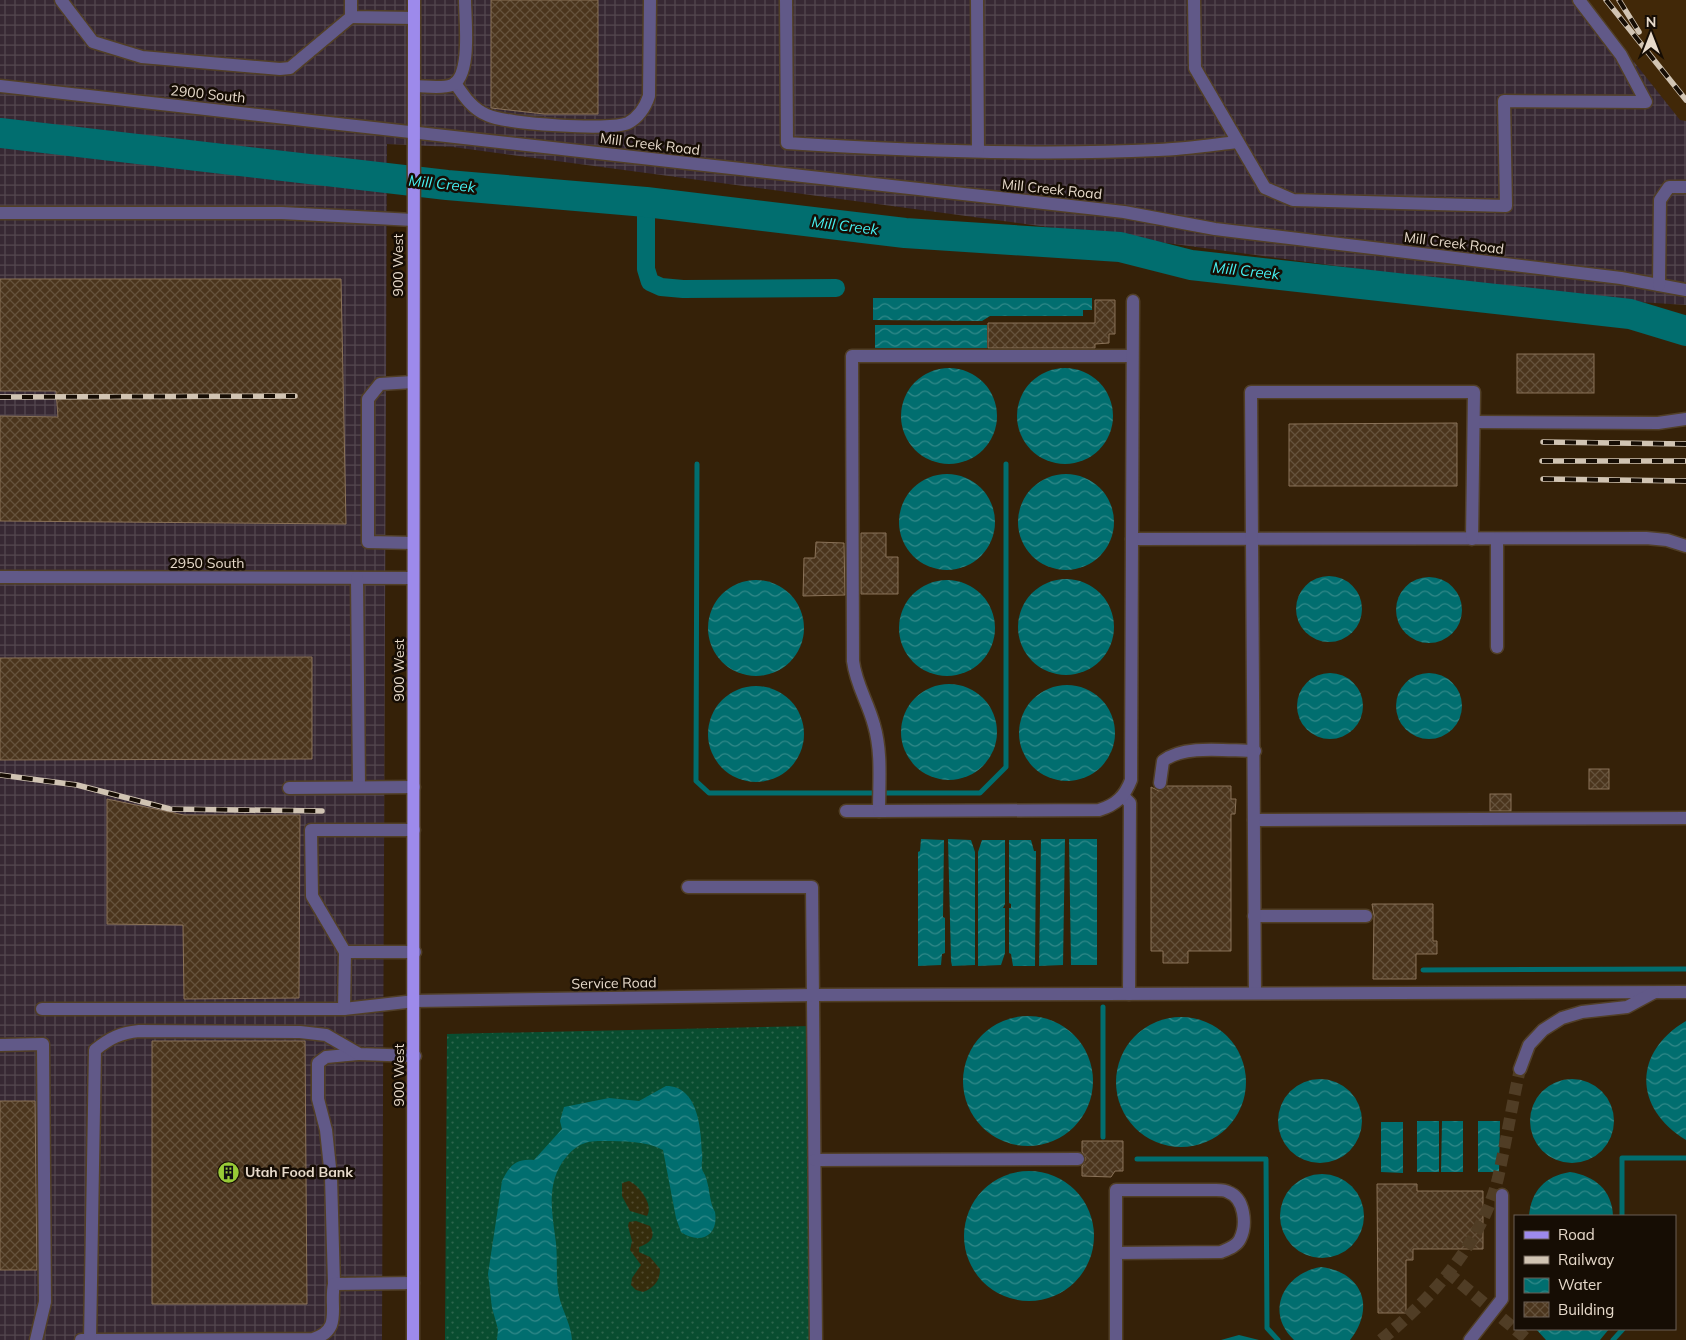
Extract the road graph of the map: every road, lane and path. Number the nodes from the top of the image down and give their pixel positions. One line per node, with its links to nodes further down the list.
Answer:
1 (61, 0): 10 (street)
2 (351, 0): 10 (street)
3 (414, 0): 11 (main road, 900 West)
4 (465, 0): 12 (street)
5 (650, 0): 12 (street)
6 (786, 0): 17 (street)
7 (977, 0): 17 (street)
8 (1194, 0): 16 (street)
9 (1579, 0): 16 (street)
10 (351, 17): 11 (street)
11 (414, 18): 14 (main road, 900 West)
12 (455, 83): 14 (street)
13 (0, 86): 15 (street, 2900 South)
14 (414, 86): 15 (main road, 900 West)
15 (414, 131): 20 (main road, 900 West); 21 (street, Mill Creek Road)
16 (1237, 142): 17 (street)
17 (978, 151)
18 (1686, 188): 21 (street)
19 (0, 213): 20 (street)
20 (413, 220): 25 (main road, 900 West)
21 (1659, 285): 22 (street, Mill Creek Road)
22 (1686, 290)
23 (1133, 301): 24 (street)
24 (1132, 356): 28 (street); 44 (street)
25 (413, 382): 32 (main road, 900 West); 32 (street)
26 (1686, 419): 27 (street)
27 (1474, 422): 29 (street); 31 (street)
28 (1132, 538): 31 (street); 43 (street)
29 (1472, 538): 30 (street); 31 (street)
30 (1497, 538): 33 (street); 37 (street)
31 (1253, 540): 38 (street)
32 (413, 543): 36 (main road, 900 West)
33 (1686, 546)
34 (0, 577): 35 (street, 2950 South)
35 (357, 578): 36 (street, 2950 South); 40 (street)
36 (414, 578): 41 (main road, 900 West)
37 (1497, 647)
38 (1255, 751): 39 (street); 47 (street)
39 (1160, 783)
40 (359, 787): 41 (street); 42 (street)
41 (414, 787): 48 (main road, 900 West)
42 (289, 788)
43 (1123, 796): 44 (street); 57 (street)
44 (879, 805): 45 (street)
45 (846, 811)
46 (1686, 818): 47 (street)
47 (1254, 820): 50 (street)
48 (414, 830): 52 (street); 53 (main road, 900 West)
49 (688, 887): 58 (street)
50 (1254, 916): 51 (street); 56 (street)
51 (1366, 916)
52 (345, 952): 53 (street); 61 (street)
53 (414, 952): 59 (main road, 900 West)
54 (1655, 992): 55 (street, Service Road); 56 (street, Service Road); 65 (street)
55 (1686, 992)
56 (1255, 993): 57 (street, Service Road)
57 (1129, 994): 58 (street, Service Road)
58 (814, 995): 59 (street, Service Road); 67 (street)
59 (414, 1002): 61 (street, Service Road); 64 (main road, 900 West)
60 (42, 1009): 61 (street, Service Road)
61 (344, 1009)
62 (0, 1045): 72 (street)
63 (359, 1054): 64 (street); 71 (street); 74 (street)
64 (414, 1056): 70 (main road, 900 West)
65 (1520, 1069)
66 (1078, 1158): 67 (street)
67 (815, 1160): 77 (street)
68 (1502, 1195): 79 (street)
69 (1116, 1253): 69 (street); 78 (street)
70 (413, 1283): 71 (street); 76 (main road, 900 West)
71 (334, 1284): 75 (street)
72 (36, 1340)
73 (81, 1340): 74 (street)
74 (90, 1340): 75 (street)
75 (220, 1340)
76 (413, 1340)
77 (816, 1340)
78 (1116, 1340)
79 (1470, 1340)

